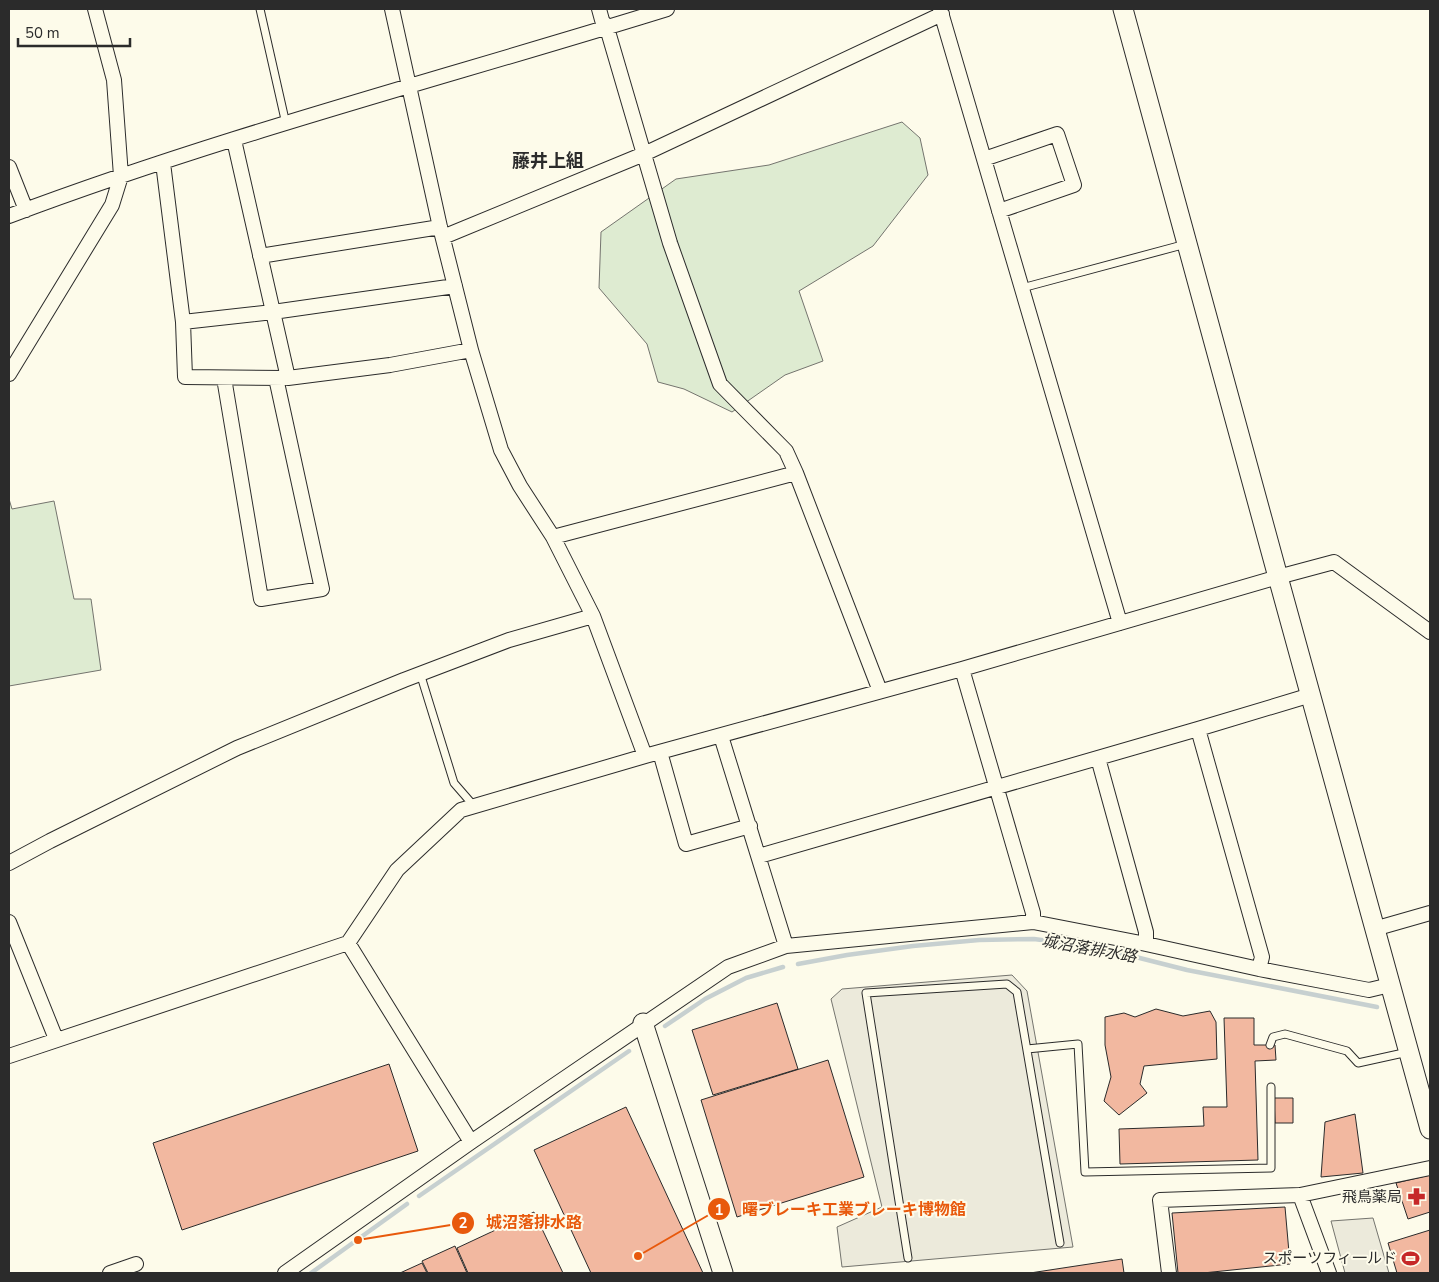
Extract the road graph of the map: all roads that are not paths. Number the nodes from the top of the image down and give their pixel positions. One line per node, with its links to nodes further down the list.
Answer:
1 (95, 9): 16 (street)
2 (260, 9): 10 (lane)
3 (392, 9): 9 (street)
4 (598, 9): 8 (street)
5 (667, 9): 8 (street)
6 (1123, 9): 21 (street)
7 (941, 11): 12 (street); 13 (street)
8 (607, 28): 9 (street); 12 (street)
9 (408, 86): 10 (street); 20 (street)
10 (286, 124): 11 (street)
11 (234, 140): 14 (street); 22 (street)
12 (644, 154): 20 (street); 31 (street)
13 (984, 160): 18 (street); 18 (street)
14 (163, 163): 16 (street); 26 (street)
15 (9, 166): 17 (street)
16 (121, 176): 17 (street); 28 (street)
17 (26, 210): 19 (street)
18 (999, 211): 24 (street)
19 (9, 216)
20 (441, 232): 22 (street); 23 (street)
21 (1187, 244): 24 (lane); 33 (street)
22 (260, 256): 25 (street)
23 (455, 286): 25 (street); 27 (street)
24 (1022, 288): 35 (street)
25 (273, 312): 26 (street); 30 (street)
26 (183, 322): 29 (street)
27 (471, 350): 30 (street); 32 (street)
28 (9, 374)
29 (224, 378): 30 (street); 30 (street)
30 (282, 378)
31 (796, 473): 32 (street); 39 (street)
32 (553, 537): 34 (street)
33 (1278, 577): 35 (street); 36 (street); 40 (street)
34 (594, 616): 38 (street); 44 (street)
35 (1120, 623): 37 (street)
36 (1429, 634)
37 (962, 668): 39 (street); 46 (street)
38 (420, 674): 47 (lane); 50 (street)
39 (880, 691): 42 (street)
40 (1311, 695): 41 (street); 54 (street)
41 (1198, 730): 45 (street); 58 (street)
42 (721, 736): 43 (street); 48 (street)
43 (660, 752): 44 (street); 48 (street)
44 (645, 756): 47 (street)
45 (1098, 758): 46 (street); 56 (street)
46 (996, 786): 49 (street); 53 (street)
47 (474, 806): 55 (street)
48 (750, 826): 49 (street)
49 (759, 856): 57 (street)
50 (9, 863)
51 (1430, 913): 54 (street)
52 (9, 922): 61 (street)
53 (1033, 922): 56 (street); 57 (street)
54 (1374, 929): 59 (street)
55 (348, 943): 61 (street); 68 (street)
56 (1146, 944): 58 (street)
57 (786, 946): 60 (street)
58 (1259, 969): 59 (street)
59 (1390, 985): 64 (street)
60 (644, 1023): 68 (street); 76 (street)
61 (56, 1039): 65 (street)
62 (1270, 1045): 64 (lane)
63 (1027, 1049): 66 (lane); 71 (lane); 72 (lane)
64 (1408, 1052): 67 (street)
65 (9, 1056)
66 (1271, 1086)
67 (1430, 1129)
68 (471, 1142): 75 (street)
69 (1430, 1168): 70 (street)
70 (1300, 1195): 77 (street); 78 (street)
71 (1060, 1243)
72 (908, 1258)
73 (136, 1264): 74 (street)
74 (110, 1273)
75 (285, 1273)
76 (723, 1273)
77 (1169, 1273)
78 (1329, 1273)

